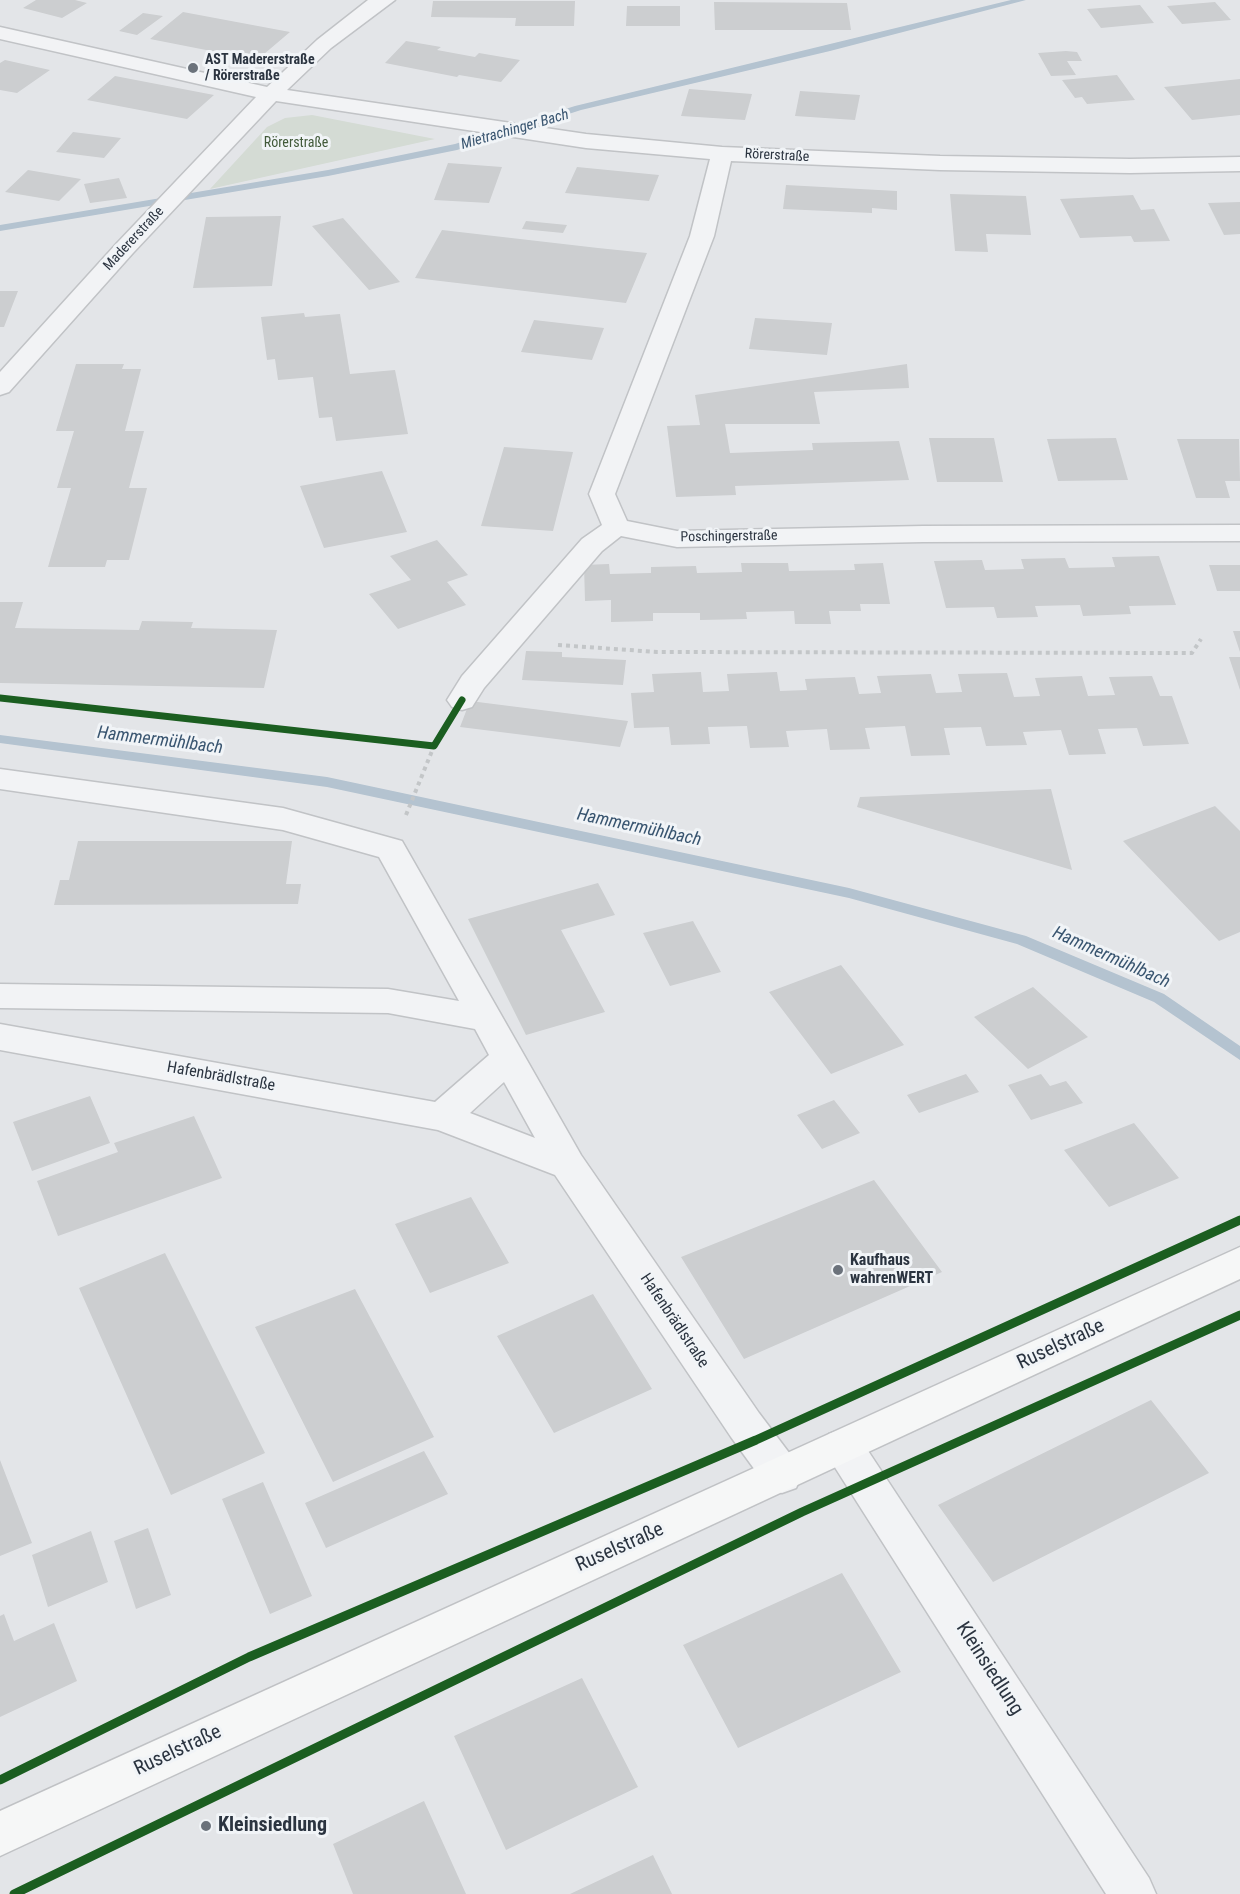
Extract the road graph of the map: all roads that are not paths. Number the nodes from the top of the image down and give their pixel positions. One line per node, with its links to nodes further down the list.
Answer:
1 (386, 0): 3 (street, Madererstraße)
2 (0, 33): 3 (street, Rörerstraße)
3 (271, 94): 4 (street, Rörerstraße); 6 (street, Madererstraße)
4 (722, 154): 5 (street, Rörerstraße); 7 (street)
5 (1240, 164)
6 (0, 387)
7 (616, 527): 8 (street, Poschingerstraße); 9 (street)
8 (1240, 533)
9 (462, 700)
10 (0, 779): 12 (street, Hafenbrädlstraße)
11 (0, 996): 12 (street)
12 (488, 1019): 14 (street, Hafenbrädlstraße)
13 (0, 1038): 15 (street, Hafenbrädlstraße)
14 (509, 1057): 15 (street); 16 (street, Hafenbrädlstraße)
15 (442, 1117): 16 (street, Hafenbrädlstraße)
16 (568, 1165): 19 (street, Hafenbrädlstraße)
17 (1240, 1262): 18 (main road, Ruselstraße)
18 (843, 1446): 19 (main road, Ruselstraße); 21 (street, Kleinsiedlung)
19 (782, 1475): 20 (main road, Ruselstraße)
20 (0, 1834)
21 (1133, 1894)

